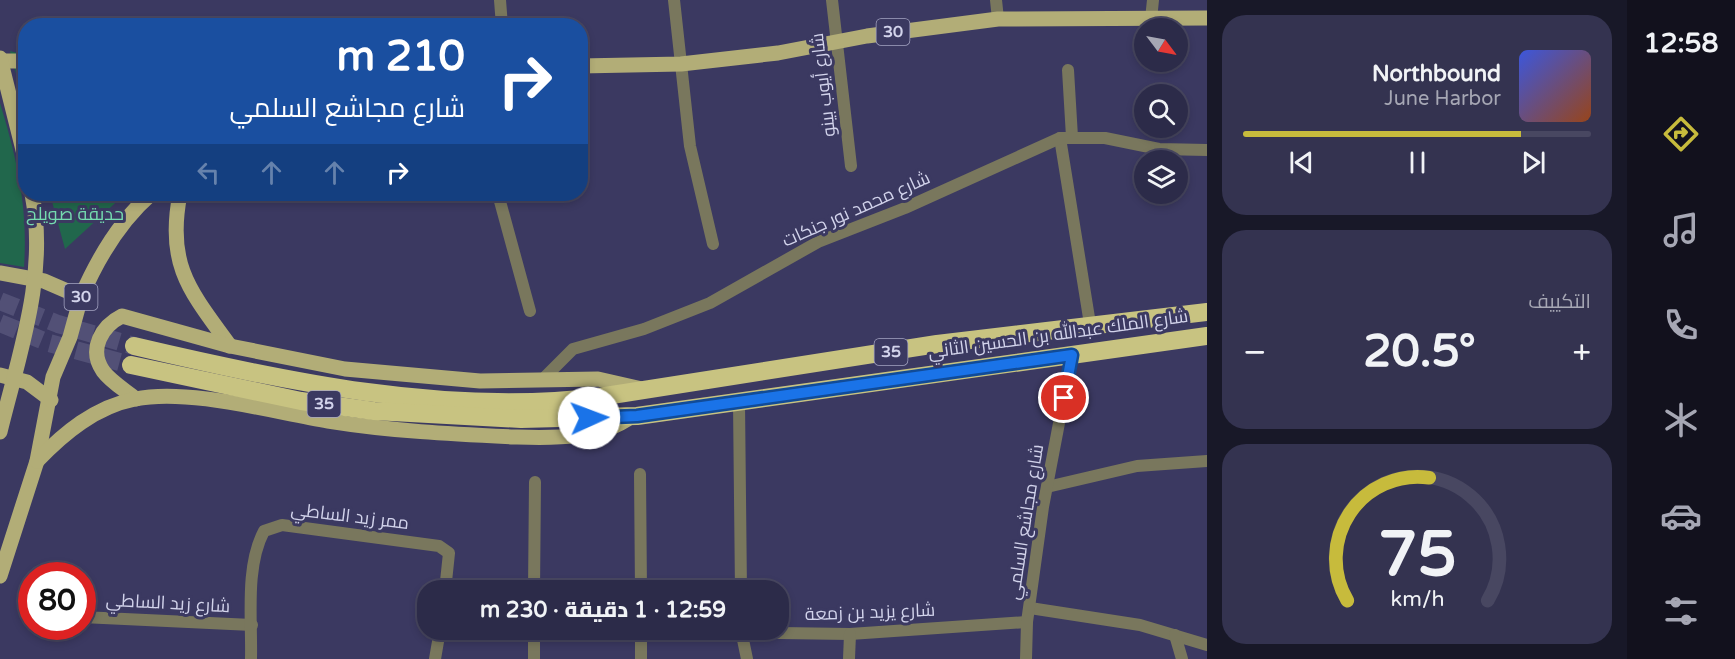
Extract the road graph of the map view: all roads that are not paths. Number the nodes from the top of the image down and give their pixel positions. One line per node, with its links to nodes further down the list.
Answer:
1 (500, 0): 6 (street)
2 (674, 0): 15 (street)
3 (832, 0): 12 (street, شارع أيوب بينو)
4 (996, 0): 9 (street)
5 (1153, 0): 7 (street)
6 (501, 18)
7 (1151, 18)
8 (1207, 18): 11 (main road, 30)
9 (998, 19): 10 (main road, 30); 12 (main road, 30)
10 (1134, 19)
11 (1188, 19)
12 (836, 43): 15 (main road, 30); 21 (street, شارع أيوب بينو)
13 (0, 59): 14 (main road); 18 (main road, bridge)
14 (18, 60)
15 (681, 64): 16 (main road, 30); 26 (street)
16 (588, 66)
17 (1068, 70): 19 (street)
18 (18, 130)
19 (1066, 138): 20 (street, شارع محمد نور جنكات); 31 (street); 38 (street, شارع محمد نور جنكات)
20 (1207, 150)
21 (851, 166)
22 (33, 201): 44 (main road, bridge)
23 (144, 201): 28 (main road, 30)
24 (179, 201): 34 (main road)
25 (500, 201): 29 (street)
26 (713, 244)
27 (0, 273): 28 (main road, 30)
28 (81, 297): 41 (main road, 30)
29 (530, 311)
30 (1207, 312): 31 (highway, شارع الملك عبدالله بن الحسين الثاني / 35)
31 (1090, 324): 39 (highway, شارع الملك عبدالله بن الحسين الثاني / 35)
32 (1207, 336): 35 (highway, شارع الملك عبدالله بن الحسين الثاني / 35)
33 (134, 346): 39 (highway, شارع الملك عبدالله بن الحسين الثاني / 35)
34 (230, 346): 38 (main road); 40 (main road)
35 (1072, 355): 42 (highway, شارع الملك عبدالله بن الحسين الثاني / 35); 49 (street, شارع مجاشع السلمي)
36 (131, 365): 43 (highway, شارع الملك عبدالله بن الحسين الثاني / 35)
37 (0, 375): 41 (main road)
38 (541, 381): 39 (main road)
39 (644, 389)
40 (136, 399): 43 (main road); 45 (main road)
41 (51, 400): 45 (main road, 30)
42 (739, 403): 43 (highway, شارع الملك عبدالله بن الحسين الثاني / 35); 54 (street)
43 (632, 416)
44 (0, 432)
45 (37, 461): 50 (main road, 30)
46 (1207, 461): 49 (street)
47 (640, 474): 53 (street)
48 (535, 482): 52 (street)
49 (1047, 487): 55 (street, شارع مجاشع السلمي)
50 (0, 576)
51 (446, 580): 58 (street, ممر زيد الساطي)
52 (534, 580)
53 (641, 580)
54 (741, 580)
55 (1030, 608): 57 (street, شارع مجاشع السلمي); 61 (street)
56 (96, 618): 58 (street, شارع زيد الساطي)
57 (1027, 622): 60 (street, شارع يزيد بن زمعة); 73 (street, شارع مجاشع السلمي)
58 (252, 625): 67 (street, ممر زيد الساطي)
59 (789, 632): 60 (street, شارع يزيد بن زمعة)
60 (850, 634): 72 (street)
61 (1175, 635): 66 (street); 74 (street)
62 (438, 640): 68 (street)
63 (534, 640): 69 (street)
64 (641, 640): 70 (street)
65 (743, 640): 71 (street)
66 (1207, 645)
67 (251, 659)
68 (435, 659)
69 (534, 659)
70 (641, 659)
71 (747, 659)
72 (849, 659)
73 (1026, 659)
74 (1182, 659)

